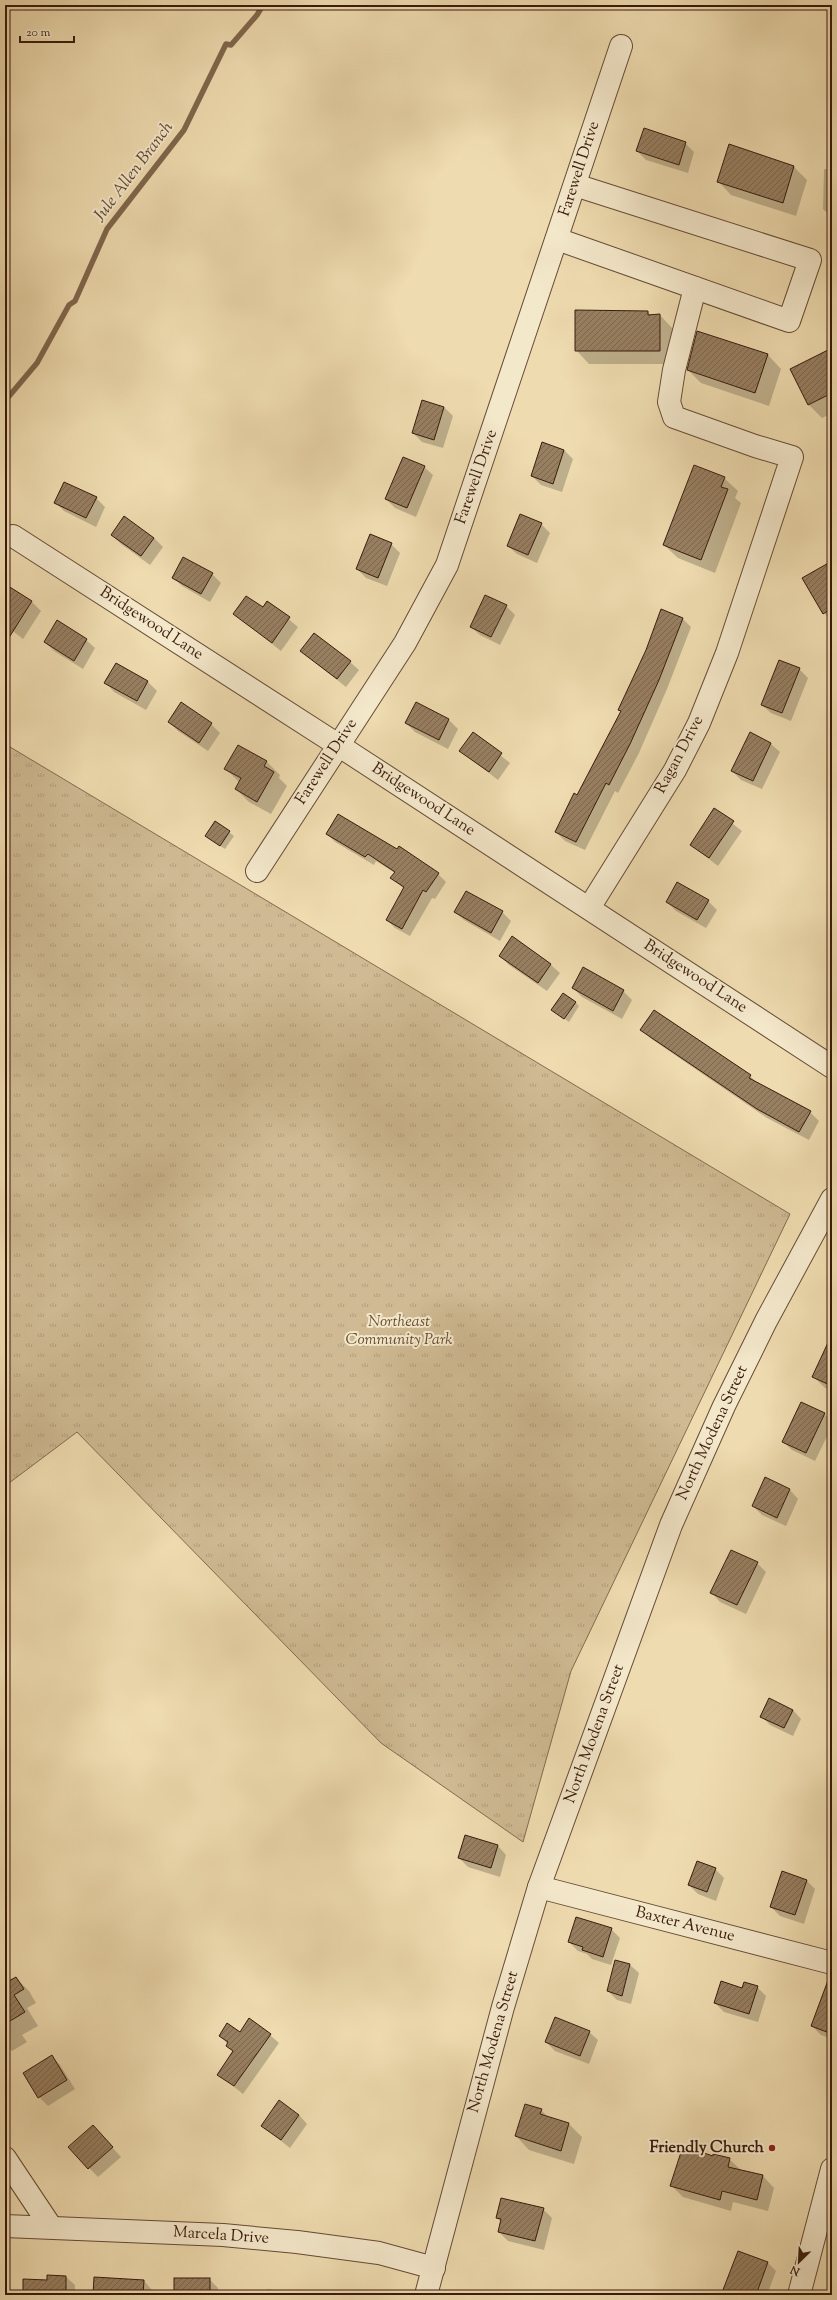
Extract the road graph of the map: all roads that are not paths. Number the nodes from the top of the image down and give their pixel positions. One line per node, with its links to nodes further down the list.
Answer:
1 (621, 46): 2 (street, Farewell Drive)
2 (575, 185): 3 (street, Farewell Drive); 4 (street)
3 (556, 239): 4 (street); 6 (street, Farewell Drive)
4 (695, 288): 8 (street, Ragan Drive)
5 (13, 536): 6 (street, Bridgewood Lane)
6 (338, 744): 7 (street, Farewell Drive); 8 (street, Bridgewood Lane)
7 (257, 871)
8 (589, 908): 9 (street, Bridgewood Lane)
9 (832, 1067)
10 (832, 1199): 11 (street, North Modena Street)
11 (539, 1887): 12 (street, Baxter Avenue); 17 (street, North Modena Street)
12 (832, 1963)
13 (5, 2158): 16 (street)
14 (832, 2168): 19 (street)
15 (5, 2226): 16 (street, Marcela Drive)
16 (51, 2227): 17 (street, Marcela Drive)
17 (434, 2268): 18 (street, North Modena Street)
18 (426, 2295)
19 (799, 2295)

